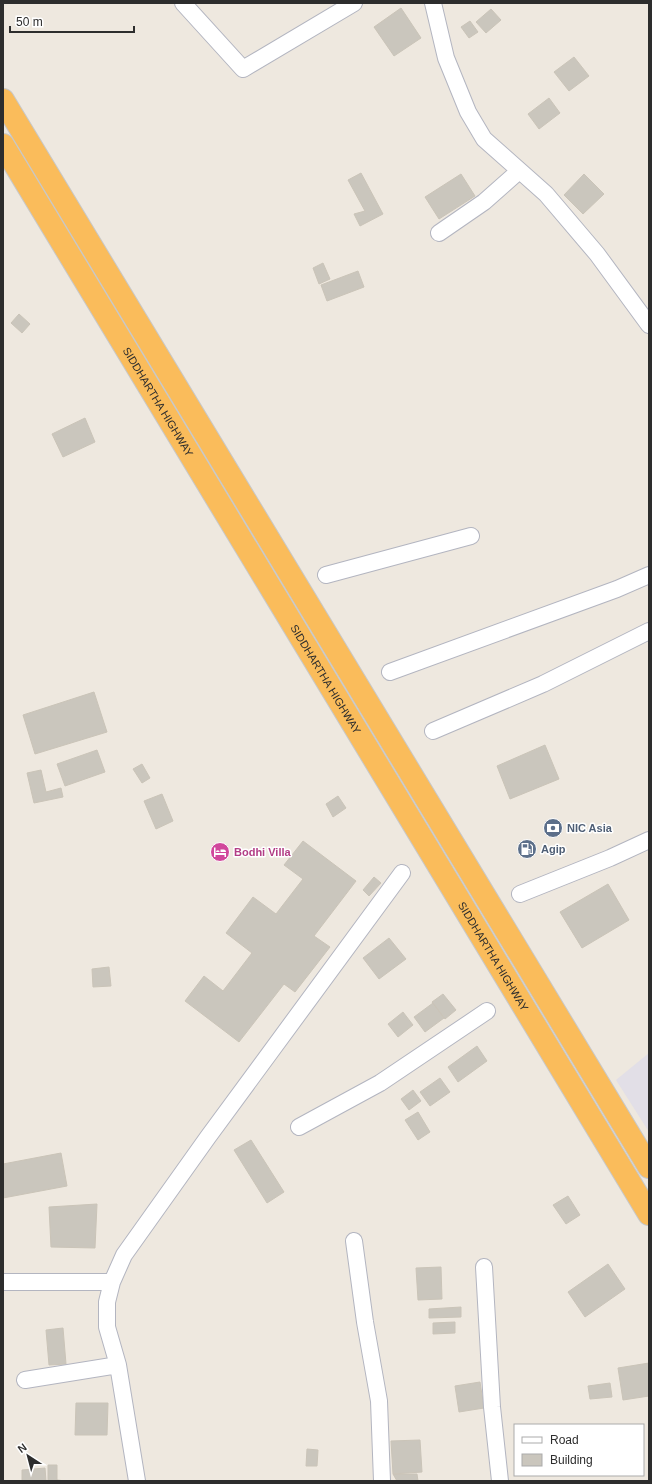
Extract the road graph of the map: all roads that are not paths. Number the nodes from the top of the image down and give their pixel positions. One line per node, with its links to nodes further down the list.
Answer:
1 (183, 3): 2 (street)
2 (354, 3)
3 (433, 3): 6 (street)
4 (3, 100): 20 (highway)
5 (3, 145): 21 (highway, SIDDHARTHA HIGHWAY)
6 (519, 171): 7 (street); 8 (street)
7 (439, 233)
8 (649, 325)
9 (471, 536): 10 (street)
10 (326, 575)
11 (649, 575): 13 (street)
12 (649, 631): 14 (street)
13 (390, 672)
14 (433, 731)
15 (649, 840): 17 (street)
16 (402, 873): 25 (street)
17 (520, 894)
18 (487, 1011): 19 (street)
19 (299, 1127)
20 (649, 1167)
21 (649, 1214)
22 (354, 1241): 29 (street)
23 (484, 1267): 30 (street)
24 (3, 1282): 25 (street)
25 (112, 1282): 26 (street)
26 (118, 1365): 27 (street); 28 (street)
27 (25, 1380)
28 (137, 1481)
29 (382, 1481)
30 (500, 1481)

